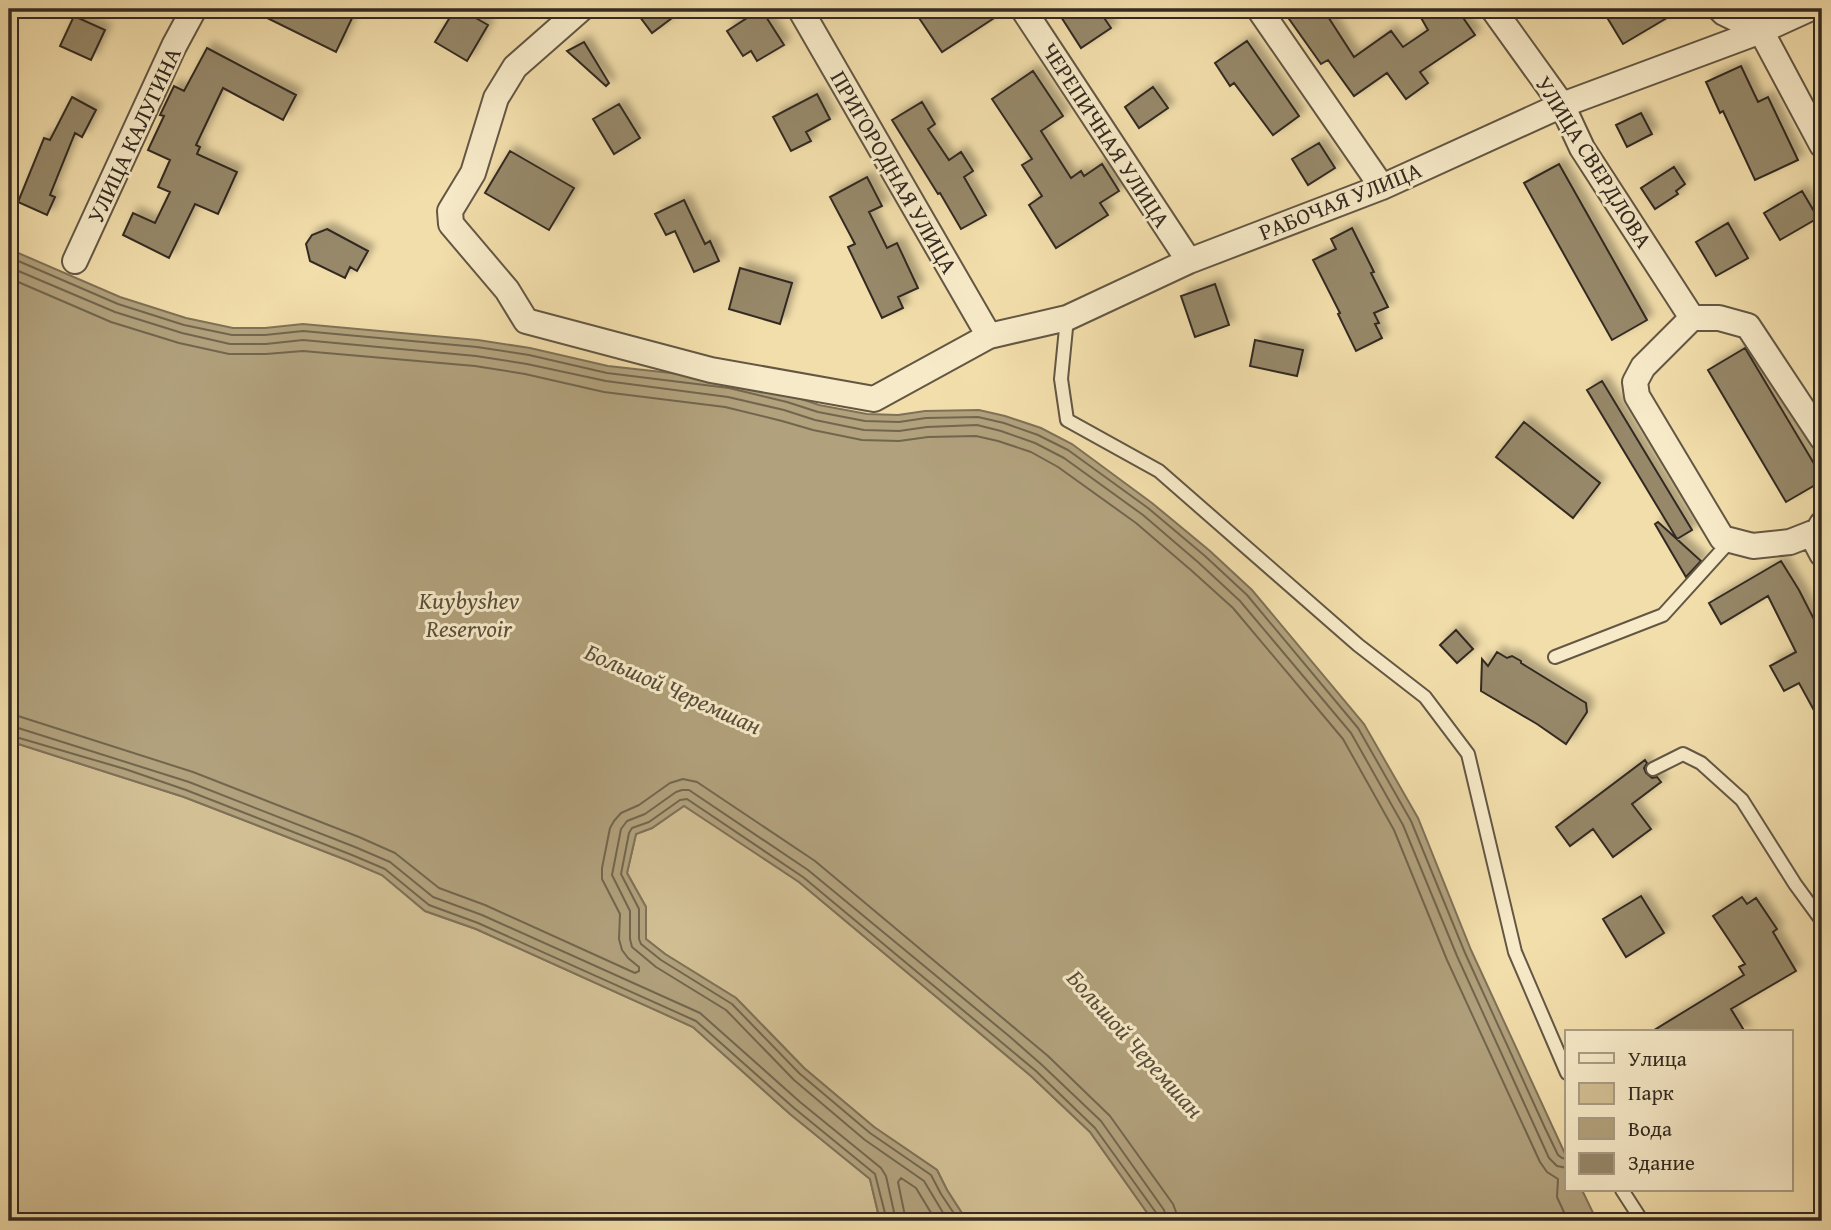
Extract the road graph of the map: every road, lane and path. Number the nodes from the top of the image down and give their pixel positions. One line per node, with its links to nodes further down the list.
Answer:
1 (194, 9): 13 (street, УЛИЦА КАЛУГИНА)
2 (581, 9): 17 (street, РАБОЧАЯ УЛИЦА)
3 (800, 9): 17 (street, ПРИГОРОДНАЯ УЛИЦА)
4 (1023, 9): 14 (street, ЧЕРЕПИЧНАЯ УЛИЦА)
5 (1259, 9): 12 (street)
6 (1493, 9): 10 (street, УЛИЦА СВЕРДЛОВА)
7 (1720, 9): 9 (street)
8 (1810, 9): 9 (street, РАБОЧАЯ УЛИЦА)
9 (1761, 31): 10 (street, РАБОЧАЯ УЛИЦА); 11 (street)
10 (1562, 104): 12 (street, РАБОЧАЯ УЛИЦА); 16 (street, УЛИЦА СВЕРДЛОВА)
11 (1822, 145)
12 (1382, 187): 14 (street, РАБОЧАЯ УЛИЦА)
13 (75, 261)
14 (1189, 261): 15 (street, РАБОЧАЯ УЛИЦА)
15 (1067, 318): 17 (street, РАБОЧАЯ УЛИЦА); 24 (lane)
16 (1692, 318): 18 (street); 20 (street)
17 (989, 336)
18 (1822, 438)
19 (1819, 538): 20 (street)
20 (1731, 540): 21 (lane)
21 (1555, 657)
22 (1653, 769): 23 (lane)
23 (1822, 920)
24 (1565, 1068)
25 (1623, 1192): 26 (lane)
26 (1642, 1221)

